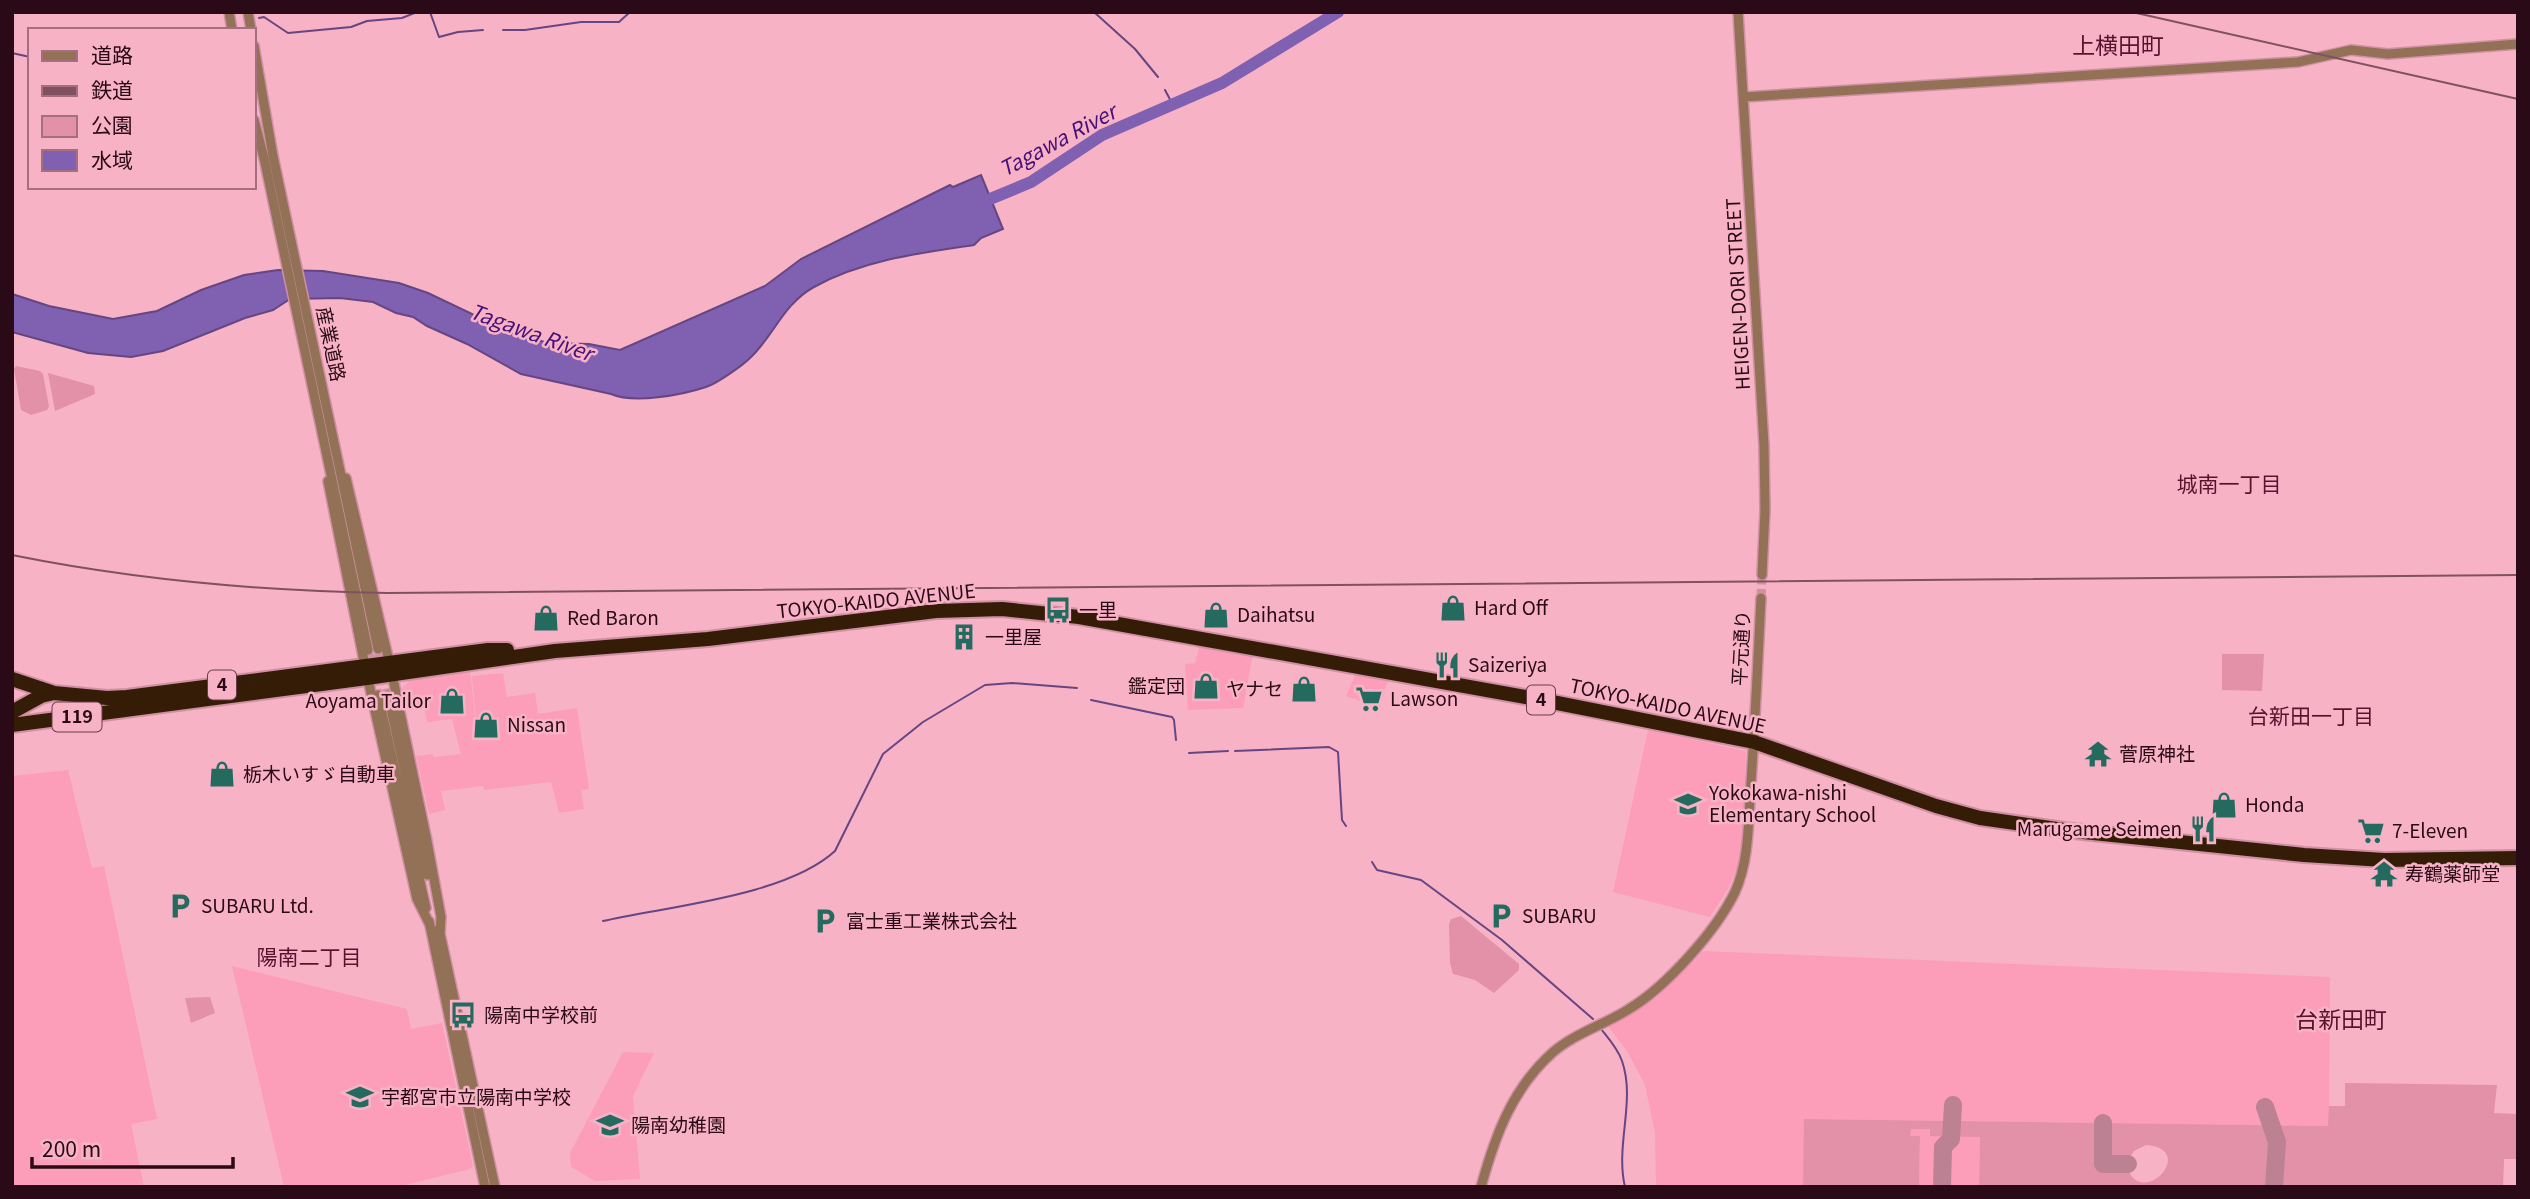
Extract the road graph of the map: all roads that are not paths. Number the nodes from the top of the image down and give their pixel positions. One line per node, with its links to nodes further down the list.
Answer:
1 (1738, 12): 4 (street, HEIGEN-DORI STREET)
2 (2518, 44): 4 (street)
3 (256, 58): 6 (street, 産業道路)
4 (1744, 97): 8 (street, HEIGEN-DORI STREET)
5 (256, 128): 6 (street, 産業道路)
6 (290, 259): 7 (street, 産業道路)
7 (327, 430): 10 (street, 産業道路); 11 (street); 12 (street)
8 (1762, 575)
9 (1761, 598): 19 (street, 平元通り)
10 (373, 649)
11 (390, 668): 12 (highway, TOKYO-KAIDO AVENUE / 4); 19 (highway, TOKYO-KAIDO AVENUE / 4); 22 (street)
12 (366, 672): 14 (highway, TOKYO-KAIDO AVENUE / 4); 15 (highway, TOKYO-KAIDO AVENUE / 4); 21 (street)
13 (16, 680): 14 (highway, 4); 16 (highway)
14 (54, 693): 15 (highway, 4); 16 (highway, 119)
15 (142, 707): 17 (highway, 119)
16 (12, 713): 17 (highway, 119)
17 (88, 716): 18 (highway, 119)
18 (12, 724)
19 (1754, 742): 20 (highway, TOKYO-KAIDO AVENUE / 4); 25 (street, 平元通り)
20 (2518, 858)
21 (430, 925): 22 (street); 23 (street)
22 (440, 935): 24 (street)
23 (485, 1187)
24 (495, 1187)
25 (1481, 1187)

